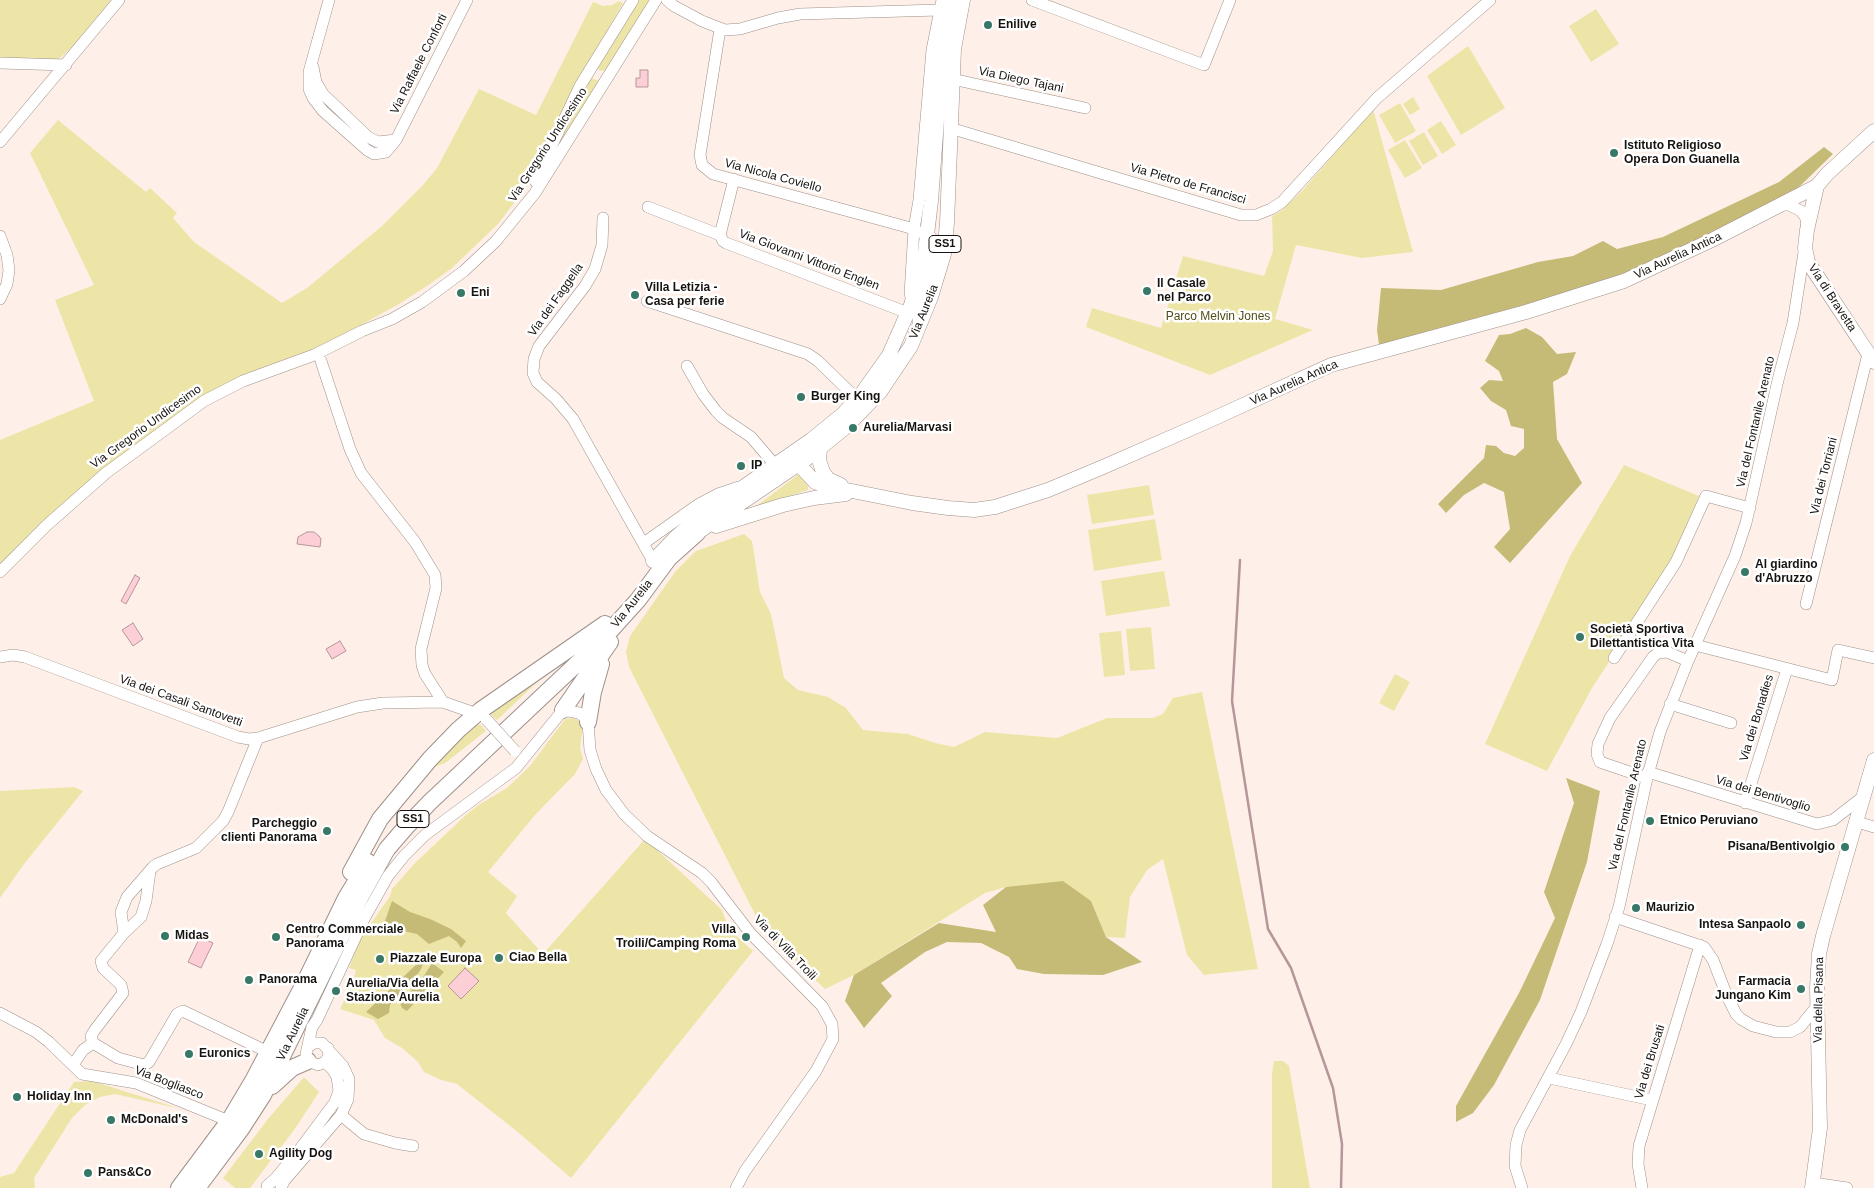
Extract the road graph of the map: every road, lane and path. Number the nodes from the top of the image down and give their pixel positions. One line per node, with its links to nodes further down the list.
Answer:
1 (119, 0): 15 (street)
2 (329, 0): 3 (street, Via Raffaele Conforti)
3 (467, 0)
4 (633, 0): 16 (street, Via Gregorio Undicesimo)
5 (952, 0): 17 (main road, Via Aurelia / SS1)
6 (963, 0): 19 (main road, Via Aurelia / SS1)
7 (1032, 0): 8 (street)
8 (1230, 0)
9 (1490, 0): 22 (street, Via Pietro de Francisci)
10 (671, 3): 11 (street); 13 (street)
11 (654, 4): 18 (street, Via Gregorio Undicesimo)
12 (940, 5): 13 (street); 20 (street, Via Aurelia)
13 (720, 29): 25 (street, Via Nicola Coviello)
14 (0, 63): 15 (street)
15 (66, 65): 24 (street)
16 (592, 65): 18 (street); 42 (street, Via Gregorio Undicesimo)
17 (941, 68): 20 (street); 31 (main road, Via Aurelia / SS1)
18 (609, 75): 42 (street, Via Gregorio Undicesimo)
19 (952, 79): 21 (street, Via Diego Tajani); 22 (main road, Via Aurelia / SS1)
20 (929, 86): 27 (street, Via Aurelia)
21 (1085, 108)
22 (950, 128): 28 (main road, Via Aurelia / SS1)
23 (1874, 131): 26 (main road)
24 (0, 142)
25 (734, 179): 34 (street, Via Nicola Coviello); 35 (street)
26 (1817, 186): 29 (main road, Via Aurelia Antica); 33 (main road, Via di Bravetta)
27 (919, 200): 31 (street); 34 (street, Via Aurelia)
28 (947, 202): 31 (street); 43 (main road, Via Aurelia / SS1)
29 (1782, 205): 33 (street); 53 (main road, Via Aurelia Antica)
30 (648, 207): 35 (street, Via Giovanni Vittorio Englen)
31 (929, 216): 34 (main road, Via Aurelia / SS1)
32 (603, 218): 57 (street, Via dei Faggella)
33 (1807, 230): 37 (main road, Via di Bravetta)
34 (921, 232): 41 (main road, Via Aurelia / SS1); 43 (street)
35 (720, 235): 41 (street, Via Giovanni Vittorio Englen)
36 (0, 236): 39 (street)
37 (1805, 248): 44 (main road, Via di Bravetta); 55 (street, Via del Fontanile Arenato)
38 (0, 266): 39 (street)
39 (1, 296)
40 (647, 301): 47 (street)
41 (909, 309): 47 (main road, Via Aurelia / SS1)
42 (362, 332): 59 (street, Via Gregorio Undicesimo)
43 (916, 333): 48 (main road, Via Aurelia / SS1)
44 (1871, 358): 61 (street, Via dei Torriani)
45 (321, 361): 70 (street)
46 (687, 366): 50 (street)
47 (857, 399): 49 (main road, Via Aurelia / SS1)
48 (820, 449): 49 (main road, Via Aurelia / SS1); 53 (main road)
49 (794, 460): 50 (main road, Via Aurelia / SS1); 51 (main road); 56 (main road, Via Aurelia / SS1)
50 (775, 465): 52 (main road, Via Aurelia / SS1)
51 (816, 482): 53 (main road); 54 (main road)
52 (746, 485): 57 (street, Via Aurelia); 58 (main road, Via Aurelia / SS1)
53 (860, 493): 54 (main road)
54 (782, 505): 56 (main road)
55 (1750, 508): 64 (street, Via del Fontanile Arenato); 66 (street)
56 (697, 533): 60 (highway, Via Aurelia / SS1)
57 (644, 543): 58 (street)
58 (653, 561): 62 (highway, Via Aurelia / SS1)
59 (0, 572)
60 (638, 600): 63 (highway); 99 (highway, Via Aurelia / SS1)
61 (1806, 604)
62 (605, 624): 73 (highway); 87 (highway, Via Aurelia / SS1)
63 (609, 643): 72 (highway); 74 (highway)
64 (1695, 645): 68 (street, Via del Fontanile Arenato); 69 (street)
65 (0, 657): 76 (street, Via dei Casali Santovetti)
66 (1614, 658)
67 (1874, 658): 69 (street)
68 (1688, 661): 71 (street, Via del Fontanile Arenato); 79 (street, Via dei Bentivoglio)
69 (1787, 669): 81 (street, Via dei Bonadies)
70 (443, 702): 73 (street); 76 (street, Via dei Casali Santovetti)
71 (1670, 704): 75 (street); 79 (street, Via del Fontanile Arenato)
72 (563, 710): 74 (street); 78 (street, Via Aurelia)
73 (481, 717): 78 (street, bridge); 87 (highway)
74 (588, 722): 108 (street, Via di Villa Troili)
75 (1731, 723)
76 (258, 738): 84 (street)
77 (1874, 760): 80 (main road, Via della Pisana)
78 (523, 761): 91 (street, Via Aurelia)
79 (1647, 775): 81 (street, Via dei Bentivoglio); 85 (street, Via del Fontanile Arenato)
80 (1864, 796): 81 (street, Via dei Bentivoglio); 82 (main road, Via della Pisana)
81 (1745, 803)
82 (1857, 822): 83 (street); 89 (main road, Via della Pisana)
83 (1874, 827)
84 (150, 872): 86 (street); 86 (street)
85 (1616, 917): 88 (street); 98 (street, Via del Fontanile Arenato)
86 (124, 933): 92 (street)
87 (328, 935): 94 (highway, Via Aurelia / SS1)
88 (1700, 945): 89 (street); 100 (street, Via dei Brusati)
89 (1818, 1006): 104 (main road, Via della Pisana)
90 (0, 1013): 97 (street, Via Bogliasco)
91 (317, 1020): 93 (street, Via Aurelia); 95 (street, Via Aurelia)
92 (93, 1043): 94 (street); 97 (street)
93 (326, 1047): 95 (street); 96 (street); 101 (street)
94 (268, 1052): 102 (highway, Via Aurelia / SS1)
95 (308, 1054): 96 (street); 99 (highway)
96 (325, 1062): 105 (street)
97 (72, 1065): 102 (street, Via Bogliasco)
98 (1549, 1078): 100 (street); 109 (street, Via del Fontanile Arenato)
99 (263, 1095): 107 (highway, Via Aurelia / SS1)
100 (1652, 1100): 110 (street, Via dei Brusati)
101 (340, 1115): 103 (street); 105 (street)
102 (229, 1121): 106 (highway, Via Aurelia / SS1)
103 (413, 1146)
104 (1813, 1185): 111 (street)
105 (272, 1187)
106 (179, 1188)
107 (197, 1188)
108 (736, 1188)
109 (1522, 1188)
110 (1642, 1188)
111 (1847, 1188)

